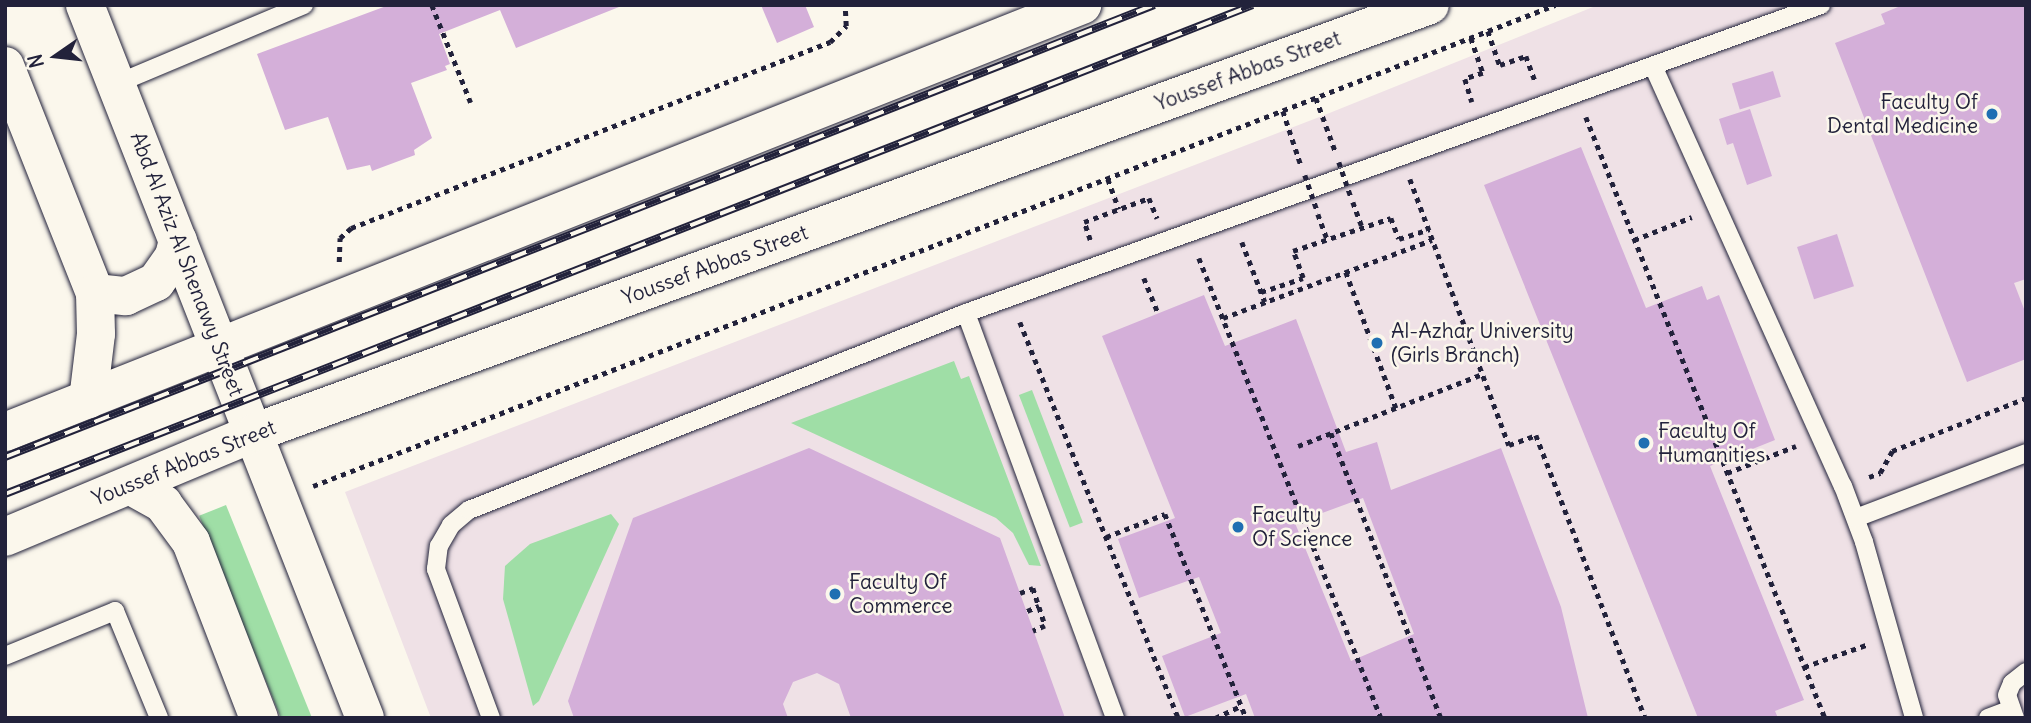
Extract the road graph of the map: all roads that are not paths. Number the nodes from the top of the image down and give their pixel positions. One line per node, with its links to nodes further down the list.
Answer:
1 (85, 5): 8 (main road, Abd Al Aziz Al Shenawy Street)
2 (304, 5): 8 (lane)
3 (1082, 5): 12 (main road)
4 (1430, 5): 15 (main road, Youssef Abbas Street)
5 (1821, 5): 7 (lane)
6 (5, 66): 10 (main road)
7 (1653, 66): 11 (lane); 18 (lane)
8 (116, 83): 9 (main road, Abd Al Aziz Al Shenawy Street)
9 (178, 240): 10 (main road); 12 (main road, Abd Al Aziz Al Shenawy Street)
10 (94, 293): 13 (main road)
11 (966, 313): 22 (lane); 27 (lane)
12 (217, 350): 13 (main road); 15 (main road, Abd Al Aziz Al Shenawy Street)
13 (88, 400): 14 (main road)
14 (5, 432)
15 (256, 432): 17 (main road, Youssef Abbas Street); 26 (main road, Abd Al Aziz Al Shenawy Street)
16 (2026, 453): 18 (lane)
17 (131, 485): 19 (main road, Youssef Abbas Street); 25 (main road)
18 (1856, 518): 29 (lane)
19 (5, 537)
20 (5, 656): 24 (lane)
21 (2026, 672): 23 (lane)
22 (1113, 710): 28 (lane)
23 (2012, 714): 30 (lane)
24 (159, 718)
25 (259, 718)
26 (365, 718)
27 (491, 718)
28 (1098, 718)
29 (1914, 718)
30 (1988, 718)

